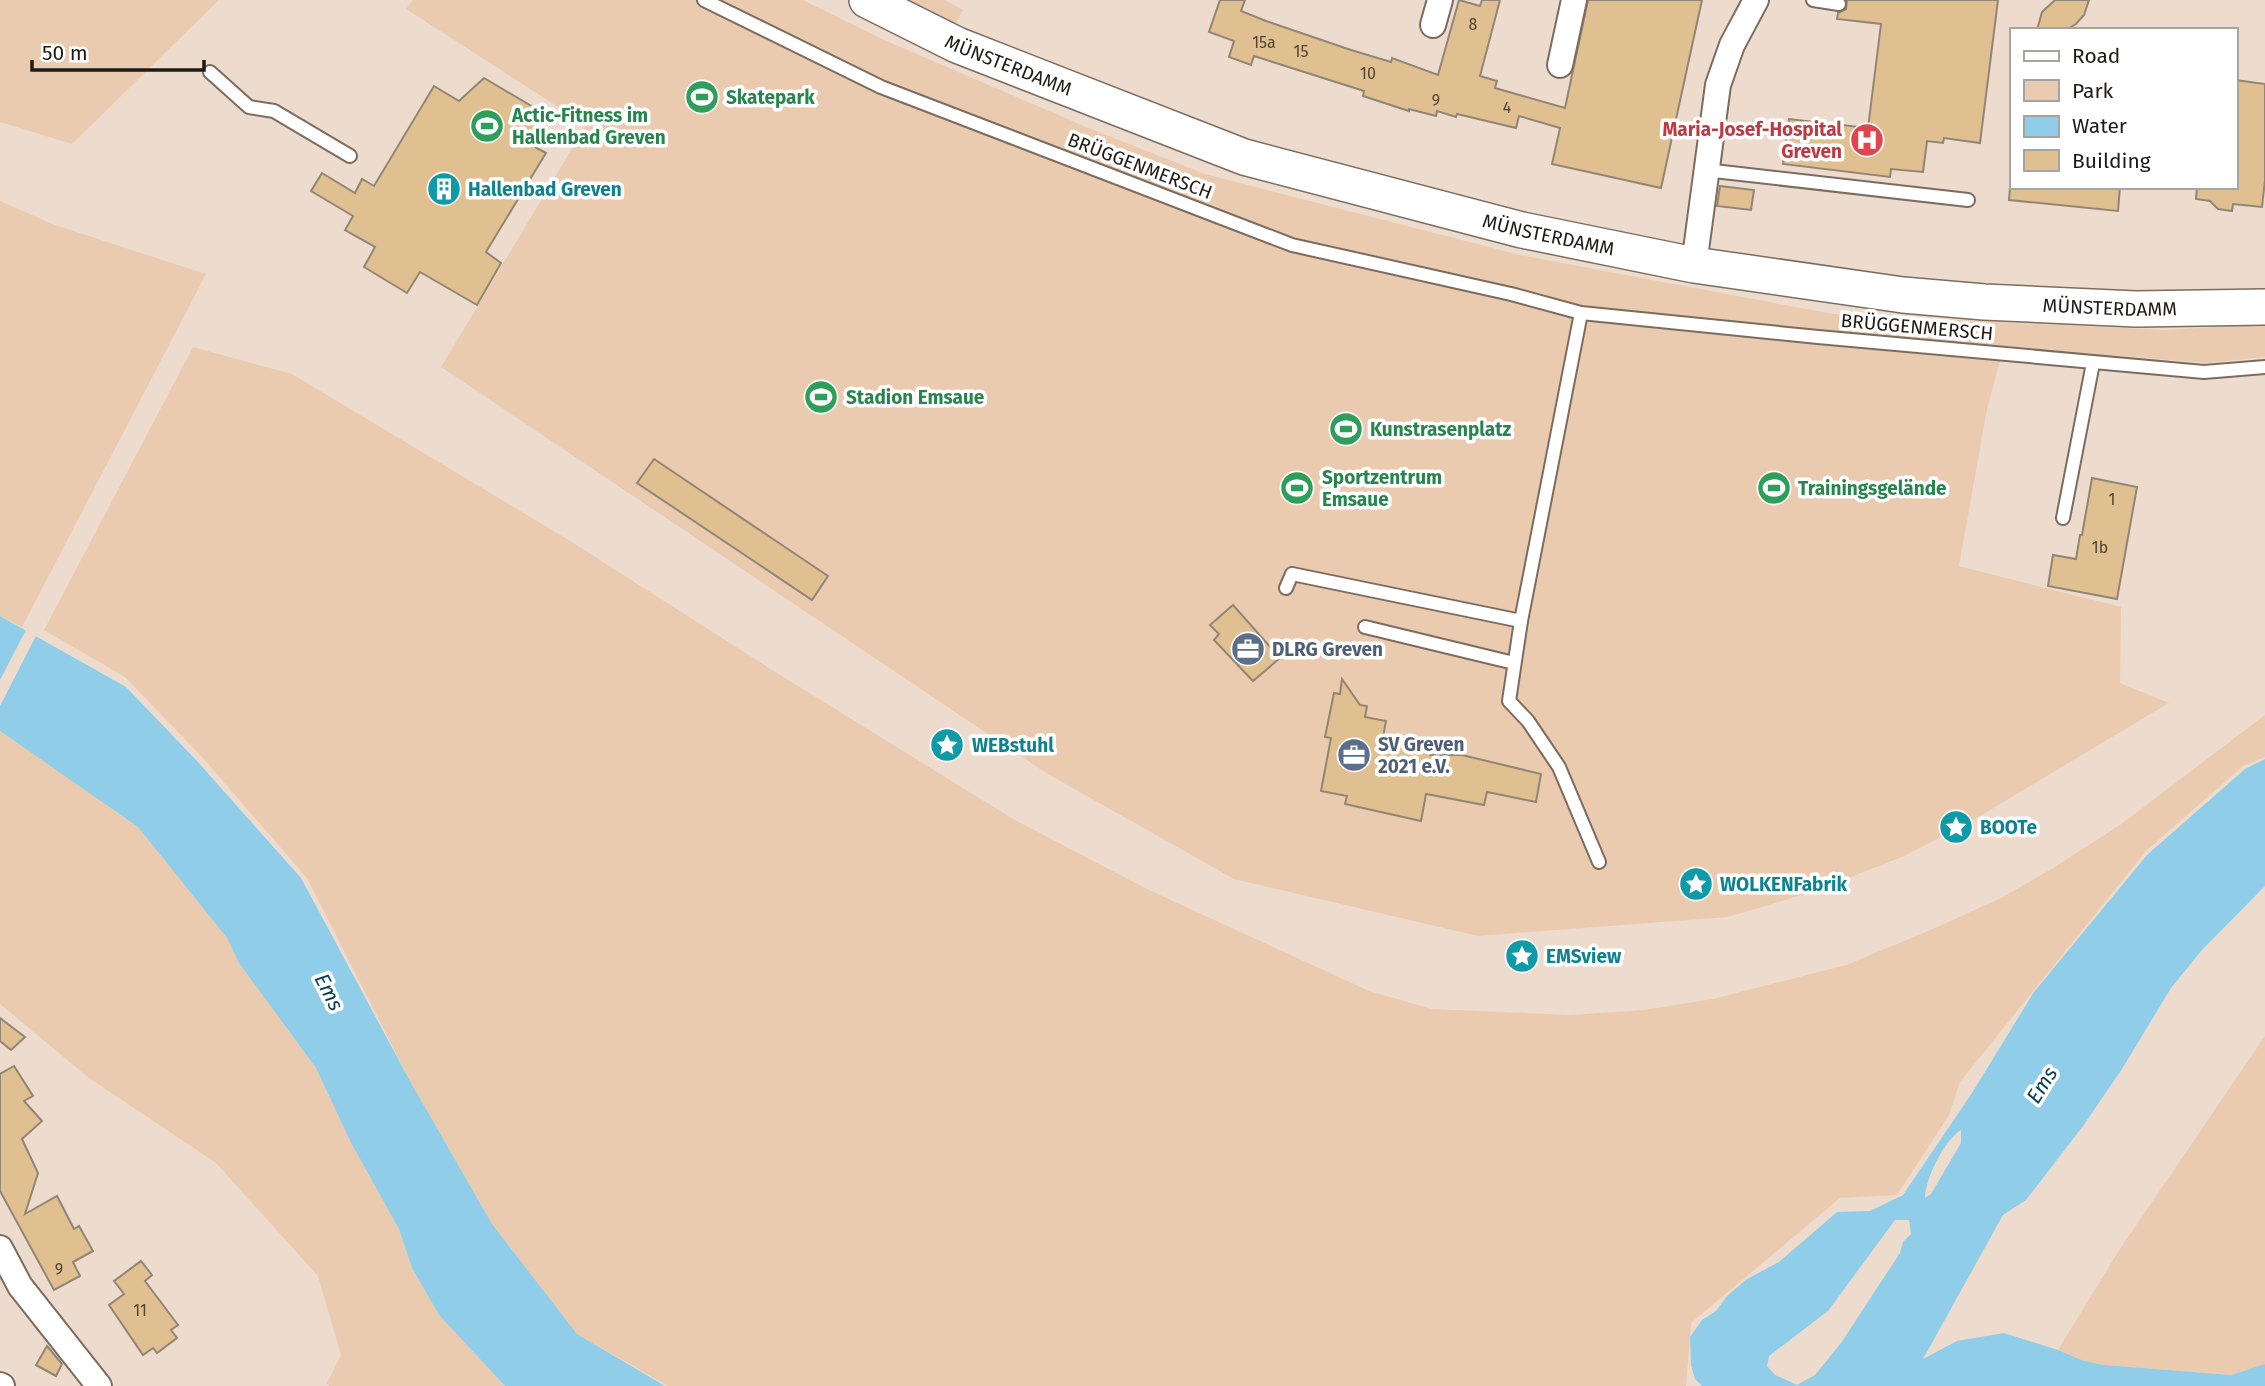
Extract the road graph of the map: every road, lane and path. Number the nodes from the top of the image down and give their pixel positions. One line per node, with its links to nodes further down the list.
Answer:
1 (704, 0): 16 (lane, BRÜGGENMERSCH)
2 (867, 0): 14 (main road, MÜNSTERDAMM)
3 (1440, 0): 8 (street)
4 (1574, 0): 9 (street)
5 (1756, 0): 12 (street)
6 (1813, 0): 7 (lane)
7 (1839, 4)
8 (1433, 26)
9 (1560, 65)
10 (210, 72): 11 (lane)
11 (350, 156)
12 (1705, 170): 13 (lane); 14 (street)
13 (1968, 200)
14 (1694, 265): 15 (main road, MÜNSTERDAMM)
15 (2265, 307)
16 (1581, 313): 17 (lane, BRÜGGENMERSCH); 21 (lane)
17 (2093, 363): 18 (lane, BRÜGGENMERSCH); 19 (lane)
18 (2265, 367)
19 (2063, 518)
20 (1286, 587): 21 (lane)
21 (1521, 621): 23 (lane)
22 (1365, 627): 23 (lane)
23 (1514, 663): 24 (lane)
24 (1599, 862)
25 (0, 1248): 26 (street)
26 (99, 1386)

